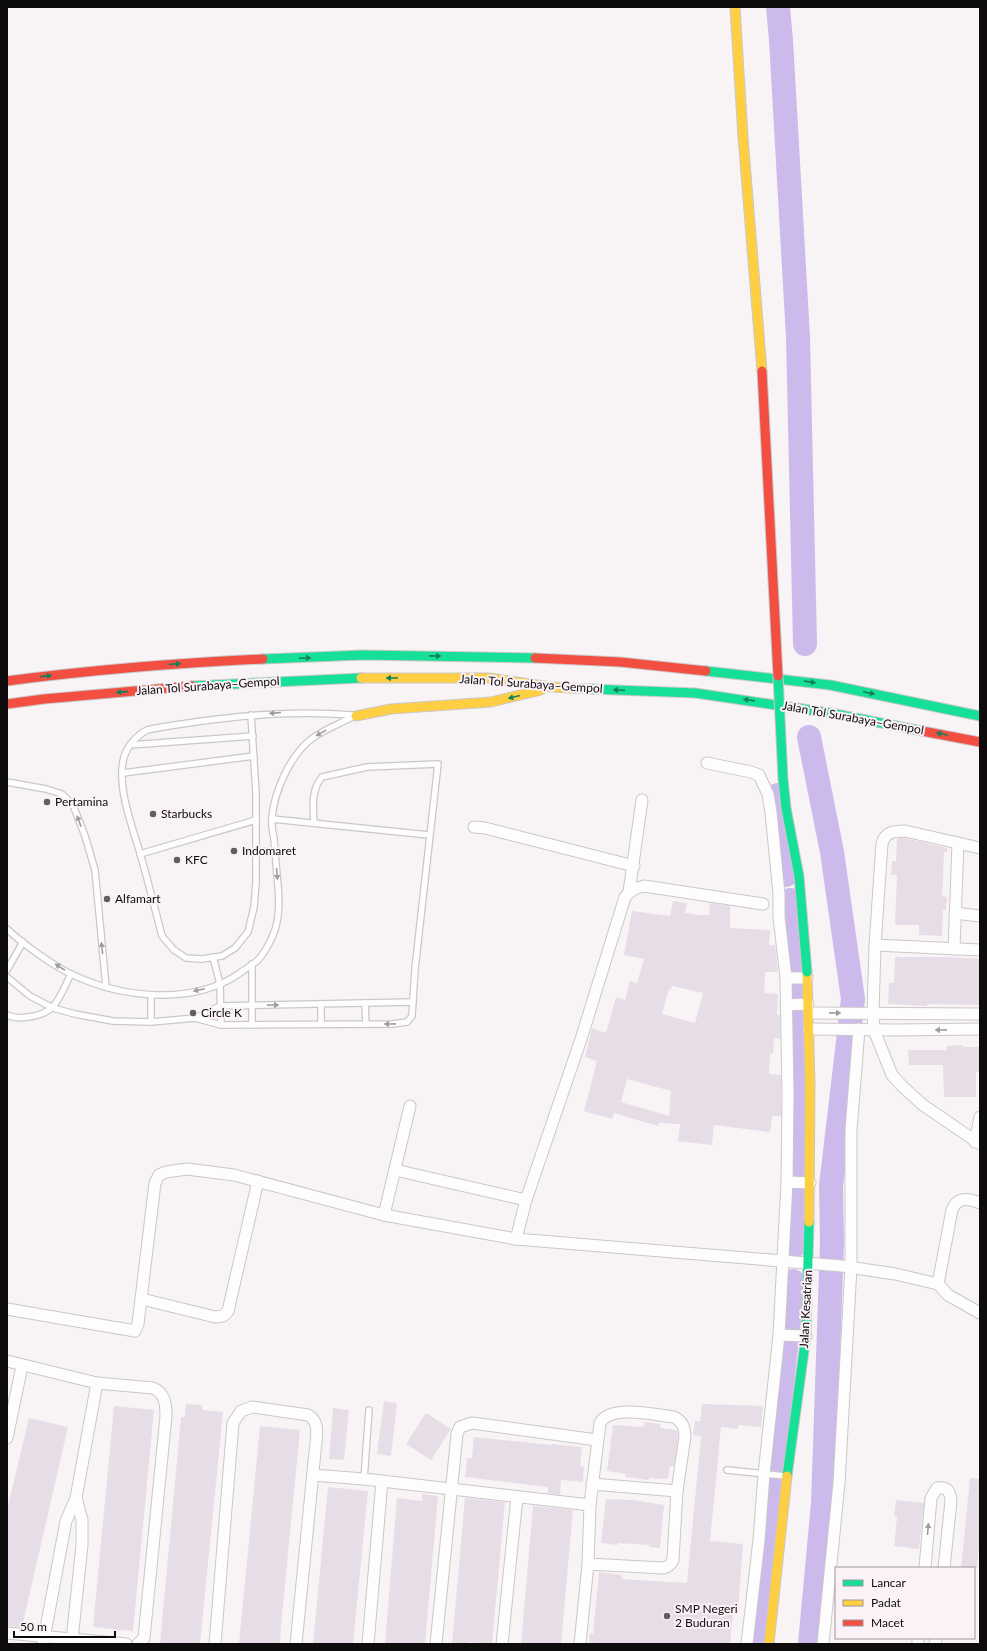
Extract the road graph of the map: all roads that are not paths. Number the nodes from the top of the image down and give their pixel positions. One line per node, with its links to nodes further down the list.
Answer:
1 (735, 7): 42 (main road, Jalan Kesatrian, bridge)
2 (7, 681): 7 (main road, Jalan Tol Surabaya–Gempol, one-way to 7)
3 (552, 687): 4 (main road, Jalan Tol Surabaya–Gempol, one-way to 4); 6 (main road, one-way to 6); 9 (main road, Jalan Tol Surabaya–Gempol, one-way to 3)
4 (7, 704)
5 (251, 715): 6 (lane, one-way to 5); 8 (lane); 10 (lane)
6 (356, 716): 16 (lane, one-way to 16)
7 (980, 716)
8 (253, 736): 10 (lane); 11 (lane)
9 (980, 742)
10 (130, 745): 13 (lane)
11 (254, 756): 13 (lane); 17 (lane)
12 (707, 763): 28 (street)
13 (122, 773): 25 (lane)
14 (7, 782): 46 (lane, one-way to 14)
15 (642, 800): 26 (street)
16 (272, 819): 18 (lane); 24 (lane)
17 (256, 820): 23 (lane); 25 (lane)
18 (314, 823): 20 (lane); 20 (lane)
19 (474, 827): 26 (street)
20 (429, 835): 48 (lane)
21 (958, 843): 22 (street); 30 (street); 35 (street)
22 (980, 848)
23 (256, 851): 24 (lane); 38 (lane)
24 (275, 851): 39 (lane, one-way to 39)
25 (140, 854): 38 (lane)
26 (634, 866): 27 (street)
27 (629, 892): 29 (street); 75 (street)
28 (779, 894): 29 (street); 32 (street)
29 (763, 904): 32 (street)
30 (955, 913): 31 (street); 36 (street)
31 (980, 916)
32 (779, 917): 44 (street)
33 (7, 929): 34 (lane)
34 (24, 942): 40 (lane); 41 (lane, one-way to 34)
35 (875, 945): 36 (street); 56 (street)
36 (954, 948): 37 (street)
37 (980, 950)
38 (212, 957): 45 (lane)
39 (252, 964): 45 (lane); 53 (lane)
40 (7, 970)
41 (71, 974): 46 (lane); 54 (lane)
42 (806, 976): 44 (street); 55 (main road, Jalan Kesatrian)
43 (7, 977): 54 (lane)
44 (787, 978): 51 (street)
45 (220, 984): 47 (lane, one-way to 47); 52 (lane)
46 (106, 987): 47 (lane)
47 (151, 995): 60 (lane)
48 (413, 1002): 49 (lane); 63 (lane, one-way to 63)
49 (365, 1003): 50 (lane); 63 (lane)
50 (321, 1004): 53 (lane, one-way to 50); 62 (lane)
51 (788, 1005): 55 (street); 74 (street)
52 (220, 1006): 53 (lane); 59 (lane); 64 (lane)
53 (251, 1006): 61 (lane)
54 (53, 1008): 58 (lane); 60 (lane)
55 (809, 1009): 56 (street, one-way to 56); 65 (main road, Jalan Kesatrian)
56 (873, 1014): 57 (street); 68 (street)
57 (980, 1014)
58 (7, 1015)
59 (195, 1018): 60 (lane); 64 (lane)
60 (151, 1022)
61 (252, 1024): 62 (lane); 64 (lane)
62 (321, 1024): 63 (lane)
63 (366, 1024)
64 (221, 1025)
65 (812, 1029): 66 (street); 74 (main road, Jalan Kesatrian)
66 (856, 1029): 68 (street); 80 (street)
67 (980, 1029): 68 (street, one-way to 68)
68 (874, 1030): 71 (street)
69 (410, 1106): 72 (street)
70 (980, 1117): 71 (street)
71 (977, 1143)
72 (395, 1170): 75 (street); 77 (street)
73 (258, 1182): 77 (street); 82 (street); 82 (street)
74 (797, 1182): 79 (street); 79 (main road, Jalan Kesatrian)
75 (526, 1200): 78 (street)
76 (980, 1203): 81 (street)
77 (384, 1215): 78 (street)
78 (516, 1238): 79 (street)
79 (799, 1263): 80 (street); 85 (street); 86 (main road, Jalan Kesatrian)
80 (847, 1267): 81 (street); 122 (street)
81 (938, 1284): 84 (street)
82 (142, 1299): 83 (street)
83 (7, 1309)
84 (980, 1313)
85 (785, 1335): 86 (street); 95 (street)
86 (806, 1336): 96 (main road, Jalan Kesatrian)
87 (7, 1361): 88 (street)
88 (22, 1366): 89 (street); 91 (street)
89 (97, 1383): 103 (street); 113 (street)
90 (369, 1410): 97 (lane)
91 (7, 1438)
92 (597, 1440): 99 (street); 100 (street); 101 (street)
93 (727, 1470): 95 (lane)
94 (313, 1475): 97 (street); 114 (street); 115 (street)
95 (766, 1475): 96 (lane); 120 (street)
96 (787, 1476): 121 (main road, Jalan Kesatrian)
97 (364, 1479): 98 (street)
98 (382, 1481): 100 (street); 116 (street)
99 (592, 1484): 101 (street); 104 (street)
100 (452, 1489): 102 (street); 117 (street)
101 (677, 1491): 105 (street)
102 (517, 1497): 104 (street); 118 (street)
103 (76, 1498): 110 (street); 111 (street)
104 (590, 1505): 105 (street)
105 (588, 1564): 119 (street)
106 (925, 1567): 107 (street, one-way to 107)
107 (944, 1567)
108 (7, 1633): 109 (street)
109 (31, 1640): 110 (street)
110 (43, 1640): 111 (street)
111 (72, 1640): 112 (street)
112 (126, 1644)
113 (138, 1644)
114 (215, 1644)
115 (296, 1644)
116 (368, 1644)
117 (436, 1644)
118 (502, 1644)
119 (580, 1644)
120 (747, 1644)
121 (769, 1644)
122 (823, 1644)

